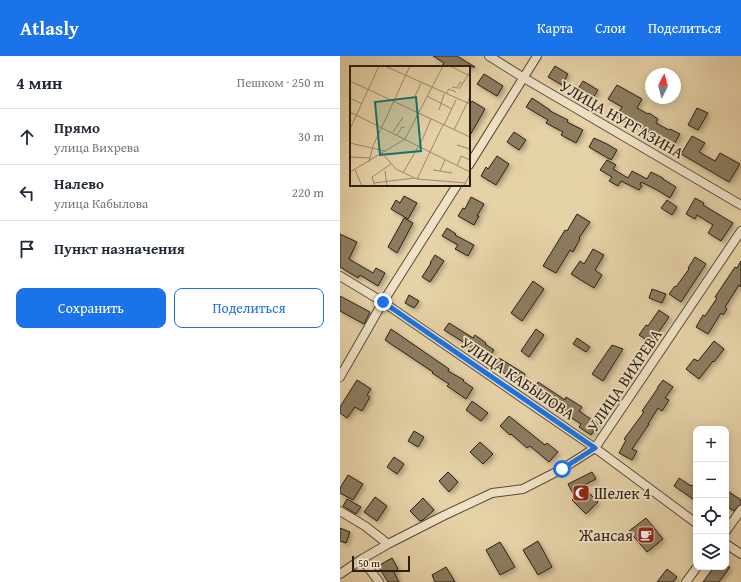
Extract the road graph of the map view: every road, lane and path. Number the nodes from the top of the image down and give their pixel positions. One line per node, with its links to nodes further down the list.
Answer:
1 (489, 56): 3 (street, УЛИЦА НУРГАЗИНА)
2 (537, 56): 3 (street)
3 (524, 78): 4 (street); 6 (street, УЛИЦА НУРГАЗИНА)
4 (470, 163)
5 (456, 186): 9 (street)
6 (741, 205)
7 (741, 231): 11 (street, УЛИЦА ВИХРЕВА)
8 (340, 276): 9 (street, УЛИЦА КАБЫЛОВА)
9 (383, 302): 10 (street); 11 (street, УЛИЦА КАБЫЛОВА)
10 (340, 377)
11 (595, 448): 14 (street, УЛИЦА КАБЫЛОВА); 16 (street, УЛИЦА ВИХРЕВА)
12 (741, 510): 15 (street)
13 (340, 511): 16 (street)
14 (693, 521)
15 (729, 527)
16 (388, 544): 19 (street, УЛИЦА ВИХРЕВА)
17 (729, 546): 18 (street)
18 (741, 554)
19 (362, 559): 21 (street, УЛИЦА ВИХРЕВА); 22 (street)
20 (695, 570): 23 (street)
21 (340, 574)
22 (379, 582)
23 (686, 582)

